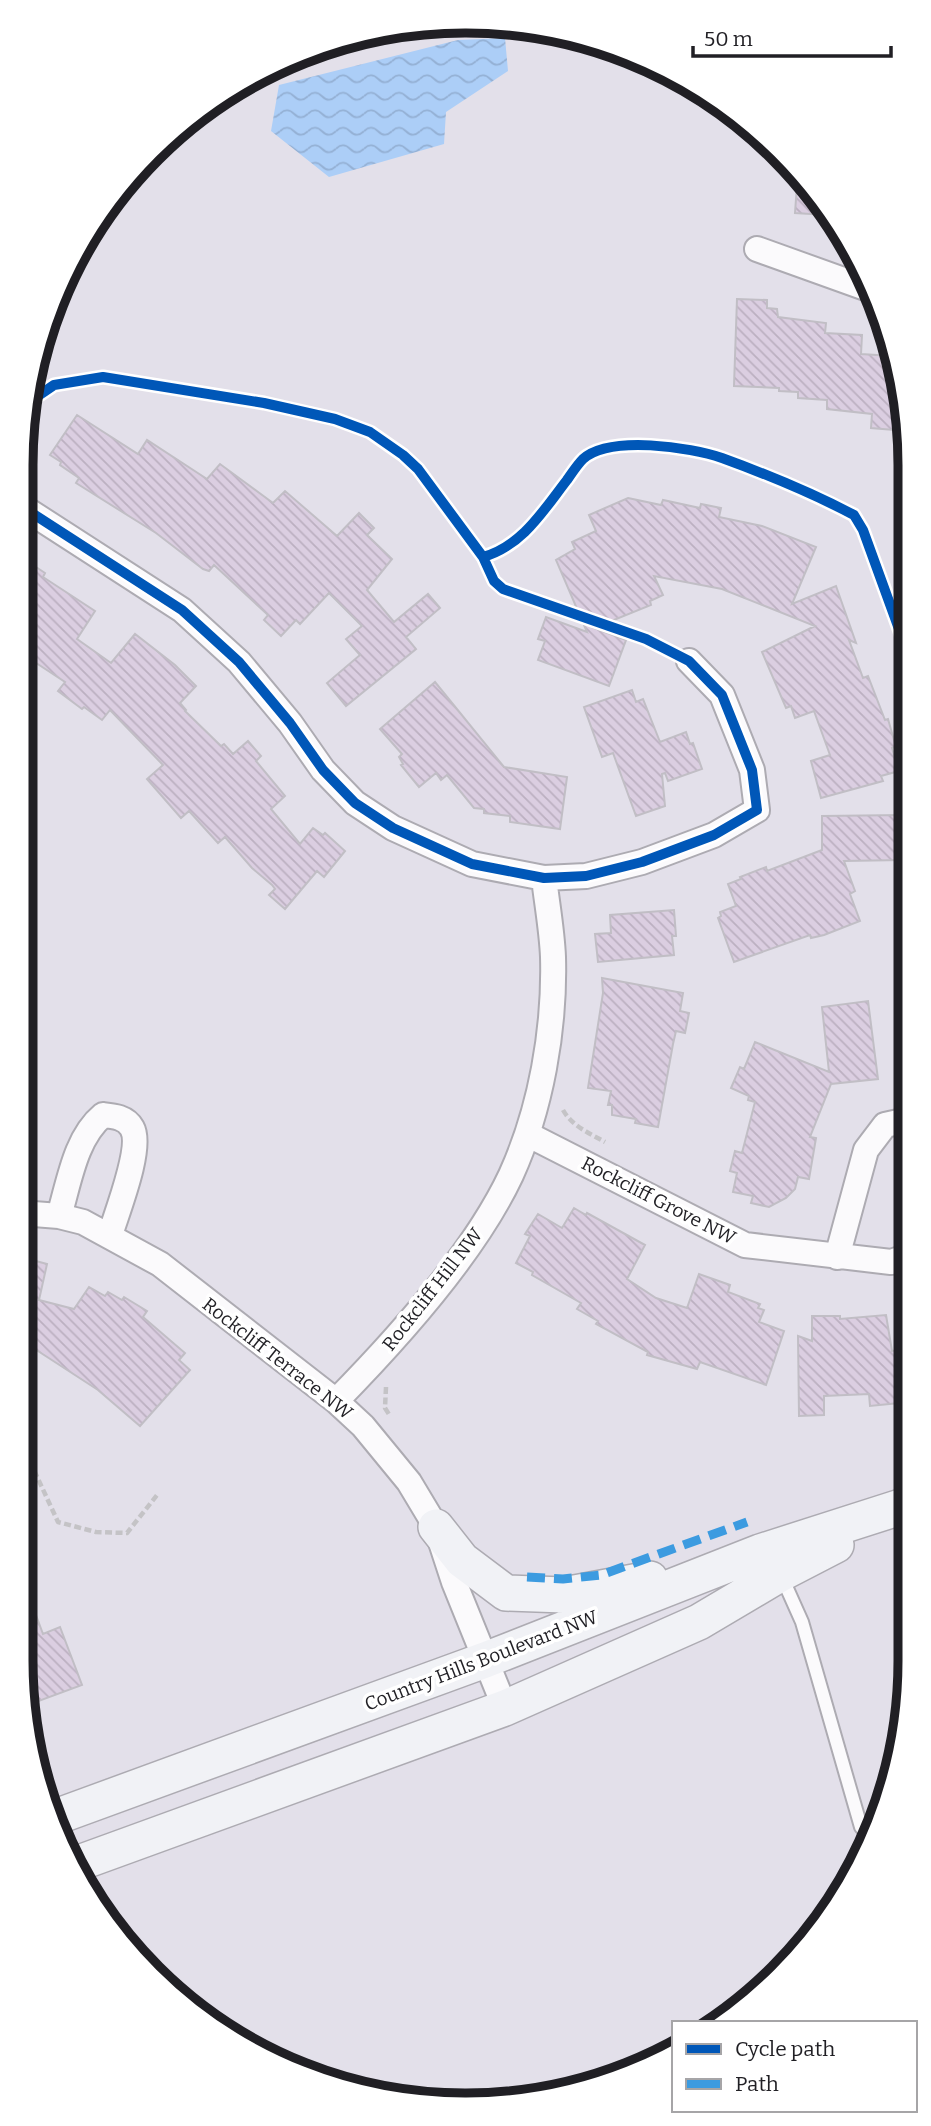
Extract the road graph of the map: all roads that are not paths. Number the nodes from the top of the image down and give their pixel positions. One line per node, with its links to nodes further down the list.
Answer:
1 (757, 250): 2 (street)
2 (858, 286)
3 (33, 514): 5 (street)
4 (689, 661): 5 (street)
5 (544, 878): 7 (street, Rockcliff Hill NW)
6 (898, 1122): 11 (street)
7 (527, 1133): 11 (street, Rockcliff Grove NW); 13 (street, Rockcliff Hill NW)
8 (33, 1214): 9 (street, Rockcliff Terrace NW)
9 (60, 1216): 10 (street, Rockcliff Terrace NW); 10 (street)
10 (110, 1235): 13 (street, Rockcliff Terrace NW)
11 (837, 1257): 12 (street, Rockcliff Grove NW)
12 (898, 1260)
13 (336, 1401): 15 (street, Rockcliff Terrace NW)
14 (898, 1511): 16 (main road, Country Hills Boulevard NW)
15 (436, 1527): 17 (main road); 18 (street, Rockcliff Terrace NW)
16 (770, 1563): 17 (main road, Country Hills Boulevard NW); 19 (main road, Country Hills Boulevard NW); 21 (lane)
17 (727, 1565): 18 (main road, Country Hills Boulevard NW)
18 (485, 1660): 19 (street, Rockcliff Terrace NW); 20 (main road, Country Hills Boulevard NW)
19 (505, 1708): 22 (main road, Country Hills Boulevard NW)
20 (62, 1815)
21 (863, 1830)
22 (83, 1862)

